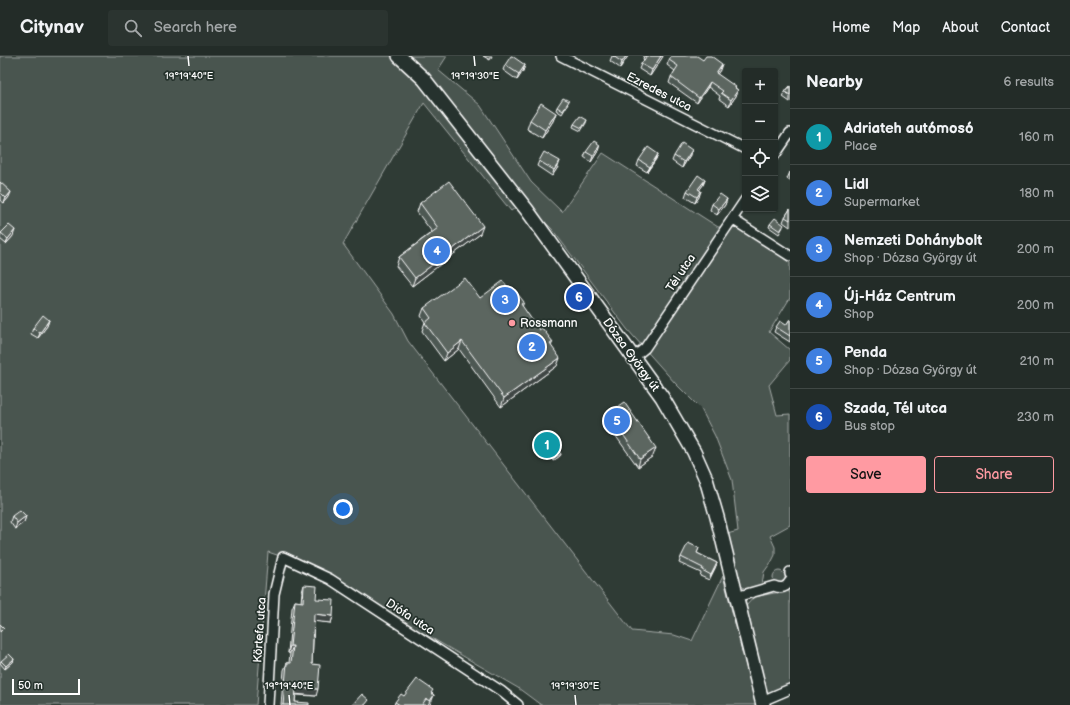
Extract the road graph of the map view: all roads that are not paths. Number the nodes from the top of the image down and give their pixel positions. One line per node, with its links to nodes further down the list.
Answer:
1 (400, 56): 9 (main road, Dózsa György út)
2 (561, 56): 4 (street, Ezredes utca)
3 (790, 133): 5 (street)
4 (742, 147)
5 (778, 151)
6 (742, 204): 7 (street, Tél utca)
7 (732, 219): 8 (street); 9 (street, Tél utca)
8 (790, 256)
9 (634, 357): 12 (main road, Dózsa György út)
10 (283, 557): 15 (street, Diófa utca); 16 (street, Körtefa utca)
11 (790, 583): 12 (street)
12 (736, 597): 14 (main road, Dózsa György út)
13 (790, 689): 14 (street)
14 (763, 703)
15 (511, 704)
16 (268, 705)

